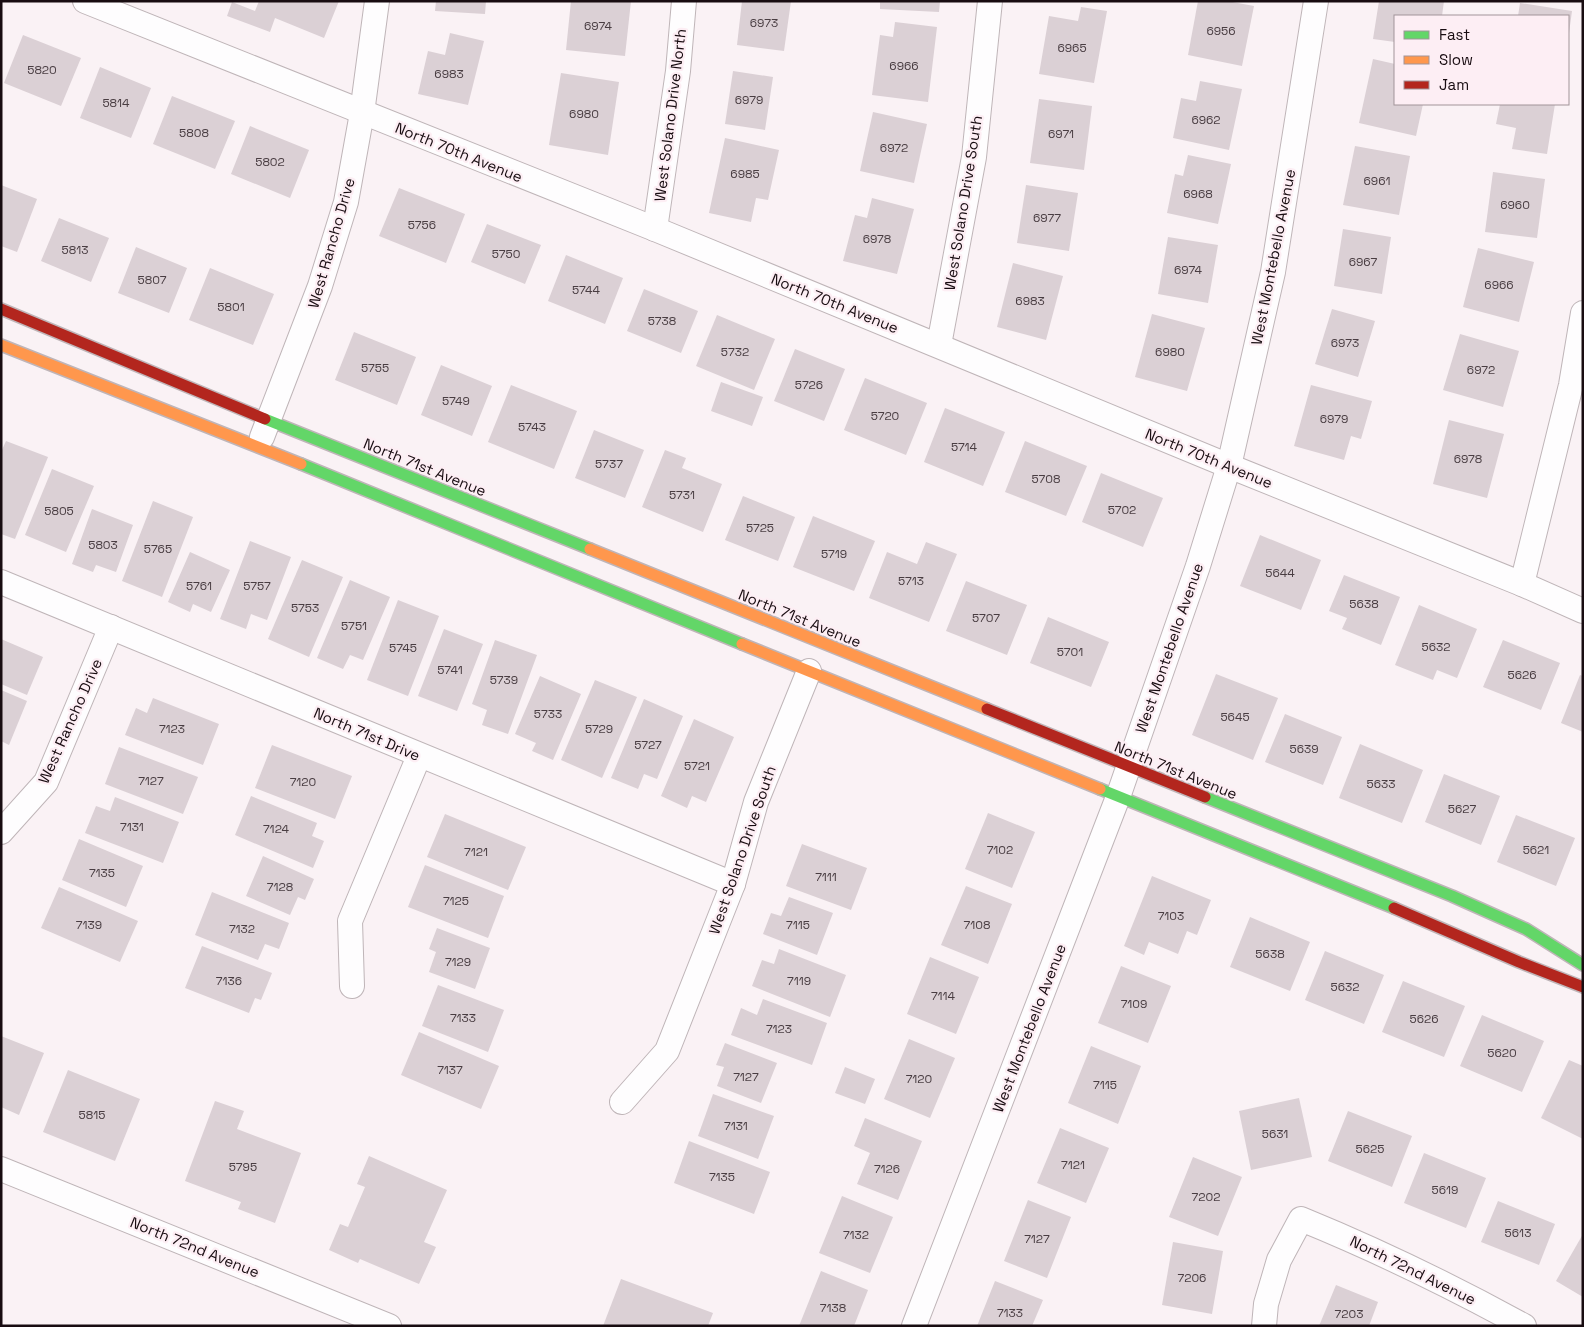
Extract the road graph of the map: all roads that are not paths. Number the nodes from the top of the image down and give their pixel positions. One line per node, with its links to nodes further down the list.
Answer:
1 (85, 1): 6 (street, North 70th Avenue)
2 (377, 1): 6 (street, West Rancho Drive)
3 (684, 1): 7 (street, West Solano Drive North)
4 (990, 1): 11 (street, West Solano Drive South)
5 (1316, 1): 14 (street, West Montebello Avenue)
6 (362, 113): 7 (street, North 70th Avenue); 12 (street, West Rancho Drive)
7 (655, 229): 11 (street, North 70th Avenue)
8 (1, 309): 12 (street, North 71st Avenue)
9 (1583, 313): 16 (street)
10 (1, 345): 13 (street, North 71st Avenue)
11 (939, 346): 14 (street, North 70th Avenue)
12 (269, 420): 13 (street, West Rancho Drive); 19 (street, North 71st Avenue)
13 (258, 447): 19 (street, North 71st Avenue)
14 (1229, 466): 16 (street, North 70th Avenue); 21 (street, West Montebello Avenue)
15 (1, 582): 18 (street, North 71st Drive)
16 (1522, 584): 17 (street, North 70th Avenue)
17 (1583, 611)
18 (112, 627): 20 (street, North 71st Drive); 23 (street, West Rancho Drive)
19 (815, 656): 21 (street, North 71st Avenue); 22 (street, North 71st Avenue); 24 (street, West Solano Drive South)
20 (419, 756): 24 (street, North 71st Drive); 26 (street)
21 (1128, 767): 22 (street, West Montebello Avenue); 25 (street, North 71st Avenue)
22 (1118, 796): 27 (street, North 71st Avenue); 31 (street, West Montebello Avenue)
23 (1, 832)
24 (733, 884): 28 (street, West Solano Drive South)
25 (1583, 965)
26 (352, 986)
27 (1583, 987)
28 (622, 1102)
29 (1, 1169): 30 (street, North 72nd Avenue)
30 (389, 1326)
31 (914, 1326)
32 (1264, 1326): 33 (street, North 72nd Avenue)
33 (1524, 1326)

